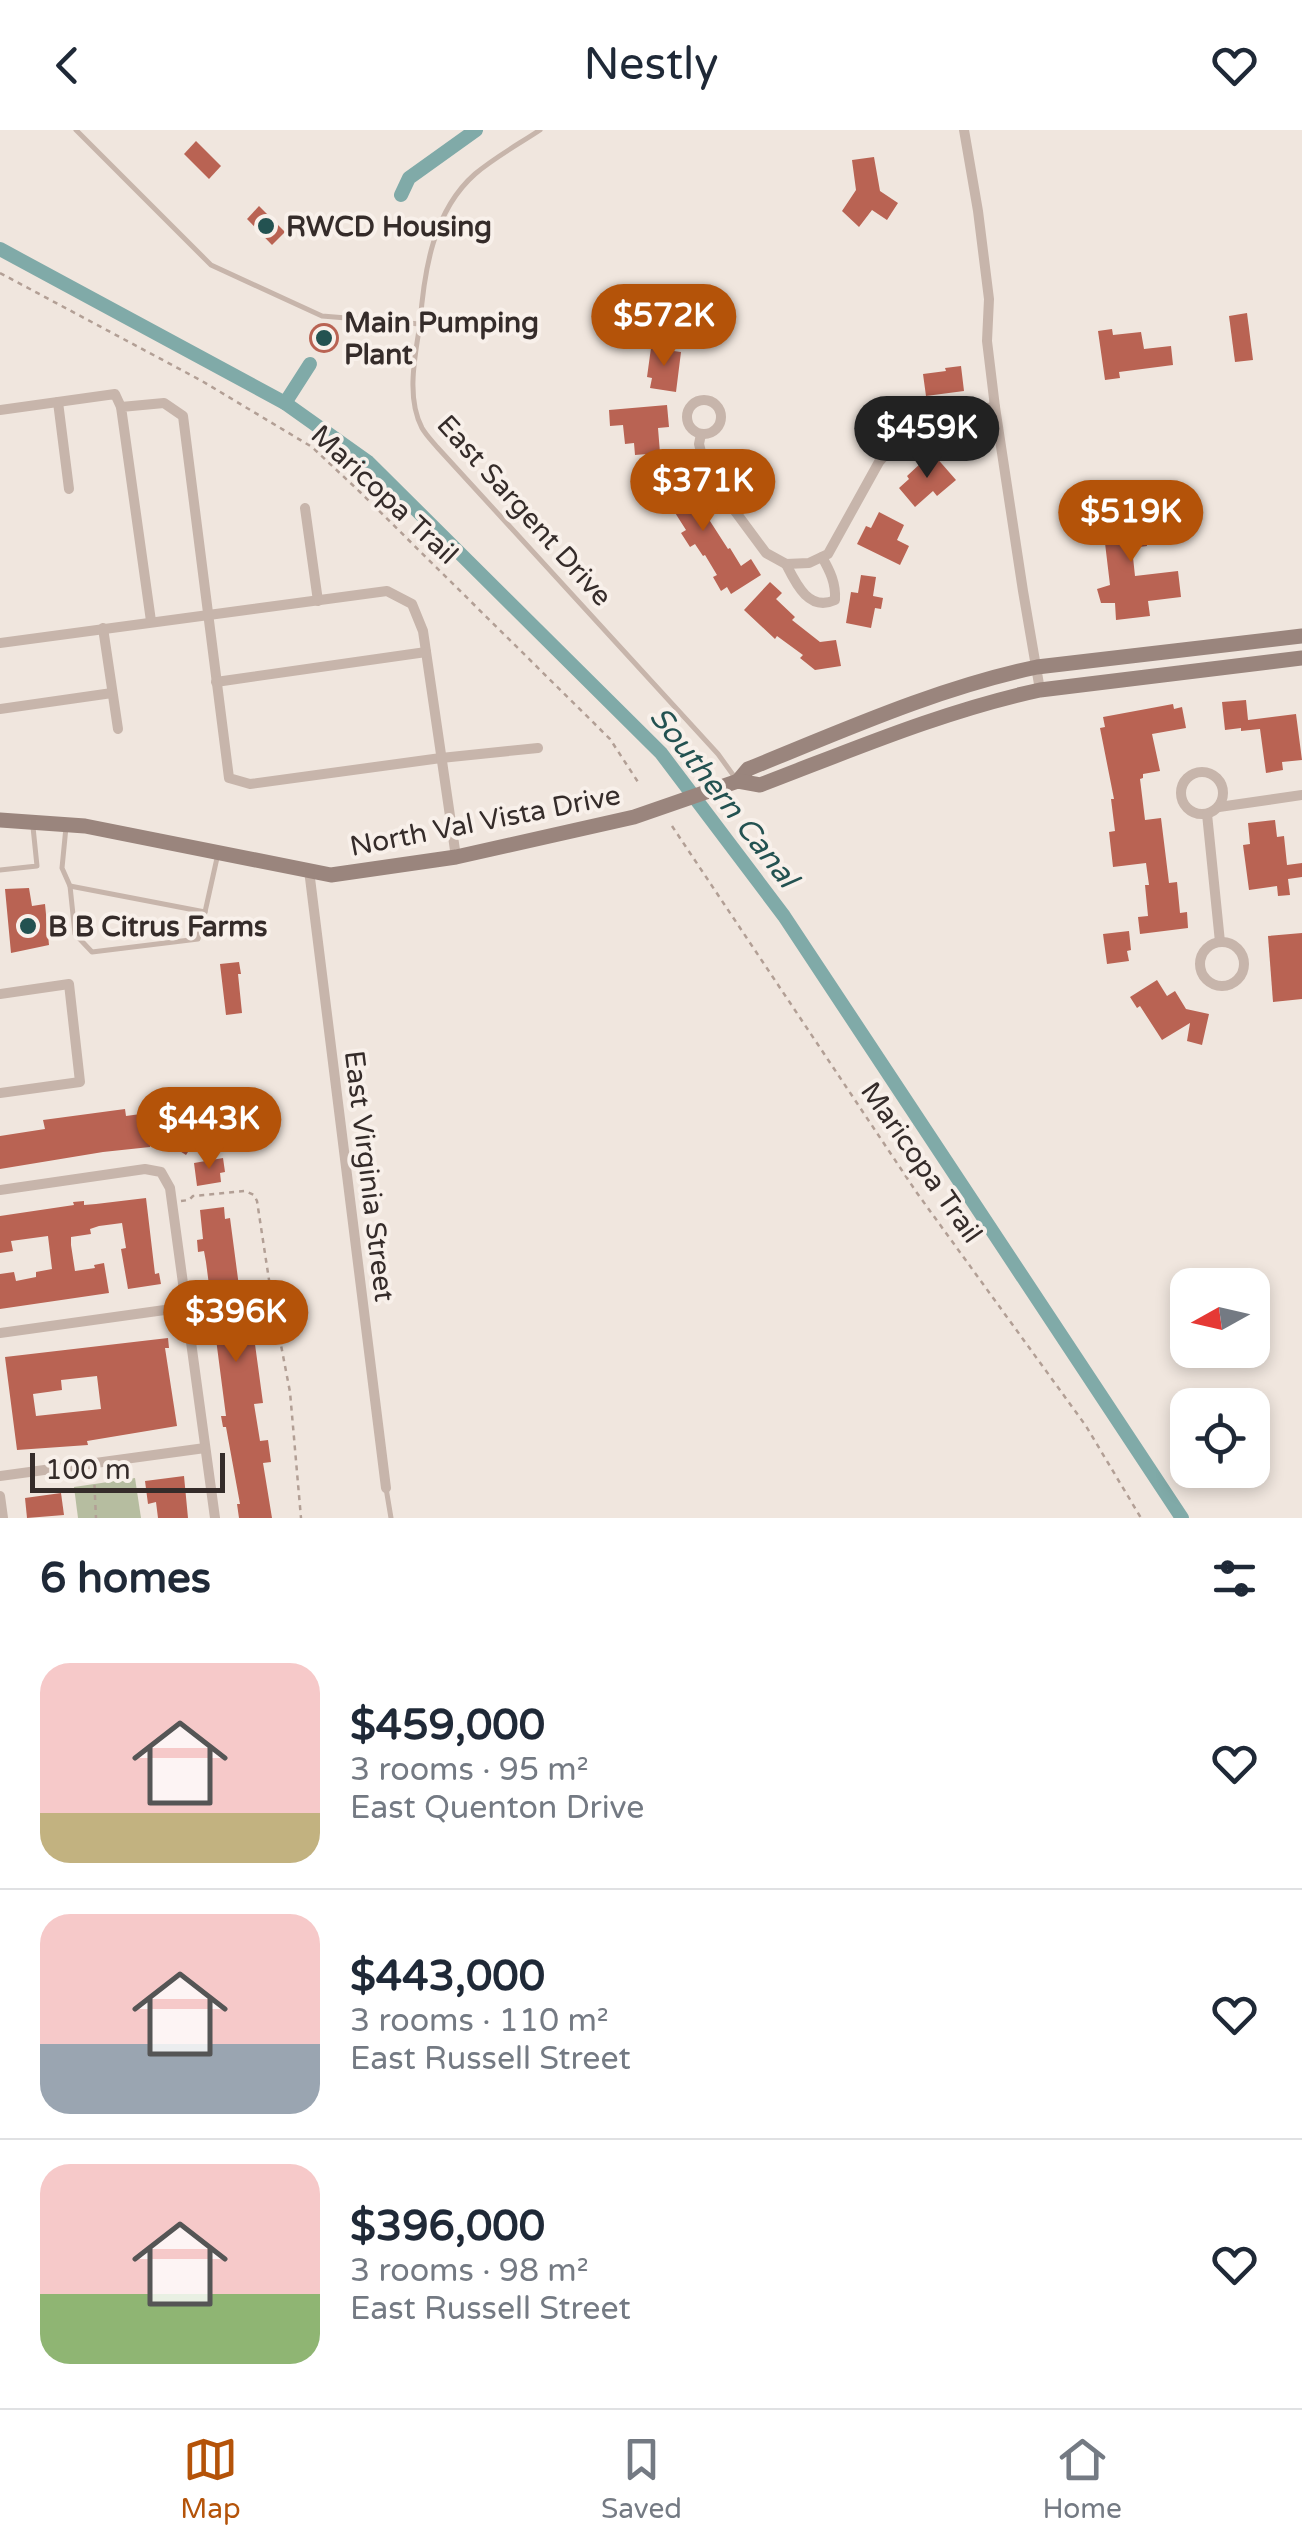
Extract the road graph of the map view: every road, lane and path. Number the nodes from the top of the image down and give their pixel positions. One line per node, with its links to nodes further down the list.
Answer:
1 (76, 130): 5 (lane)
2 (540, 130): 5 (lane, East Sargent Drive)
3 (964, 130): 8 (street)
4 (0, 273): 31 (path, Maricopa Trail)
5 (420, 324): 32 (lane, East Sargent Drive)
6 (58, 402): 7 (street); 9 (street); 11 (street)
7 (121, 407): 16 (street); 17 (street)
8 (996, 407): 13 (street); 23 (street)
9 (0, 410)
10 (701, 434): 14 (street)
11 (69, 489)
12 (305, 508): 15 (street)
13 (822, 556): 14 (street); 14 (street)
14 (786, 564)
15 (318, 600): 16 (street); 21 (street)
16 (207, 614): 17 (street); 24 (street)
17 (150, 621): 18 (street)
18 (102, 628): 20 (street); 26 (street)
19 (1302, 636): 23 (main road, North Val Vista Drive)
20 (0, 643)
21 (426, 652): 24 (street); 30 (street)
22 (1302, 658): 25 (main road, North Val Vista Drive)
23 (1037, 668): 25 (street); 32 (main road, North Val Vista Drive)
24 (216, 682): 30 (street)
25 (1040, 690): 32 (main road, North Val Vista Drive)
26 (112, 693): 27 (street); 28 (street)
27 (0, 709)
28 (118, 729)
29 (538, 748): 30 (street)
30 (440, 758): 41 (street)
31 (638, 782)
32 (738, 782): 41 (main road, North Val Vista Drive)
33 (1302, 795): 34 (street)
34 (1219, 807): 35 (street); 35 (street)
35 (1206, 814): 46 (street)
36 (0, 820): 37 (main road, North Val Vista Drive)
37 (33, 820): 38 (main road, North Val Vista Drive); 42 (lane)
38 (66, 824): 40 (main road, North Val Vista Drive); 44 (lane)
39 (672, 826): 63 (path, Maricopa Trail)
40 (218, 854): 43 (main road, North Val Vista Drive); 45 (lane)
41 (456, 857): 43 (main road, North Val Vista Drive)
42 (0, 870)
43 (309, 870): 56 (street, East Virginia Street)
44 (70, 886): 45 (lane); 45 (lane)
45 (205, 912)
46 (1220, 942): 46 (street)
47 (0, 994): 48 (street)
48 (0, 1093)
49 (0, 1190): 50 (street)
50 (172, 1202): 51 (street); 61 (path)
51 (186, 1308): 52 (street); 53 (street)
52 (0, 1333)
53 (205, 1448): 54 (street); 60 (street)
54 (93, 1463): 55 (street); 59 (path)
55 (0, 1476)
56 (386, 1488): 62 (lane)
57 (0, 1496): 58 (street)
58 (3, 1518)
59 (96, 1518)
60 (215, 1518)
61 (301, 1518)
62 (391, 1518)
63 (1142, 1518)

